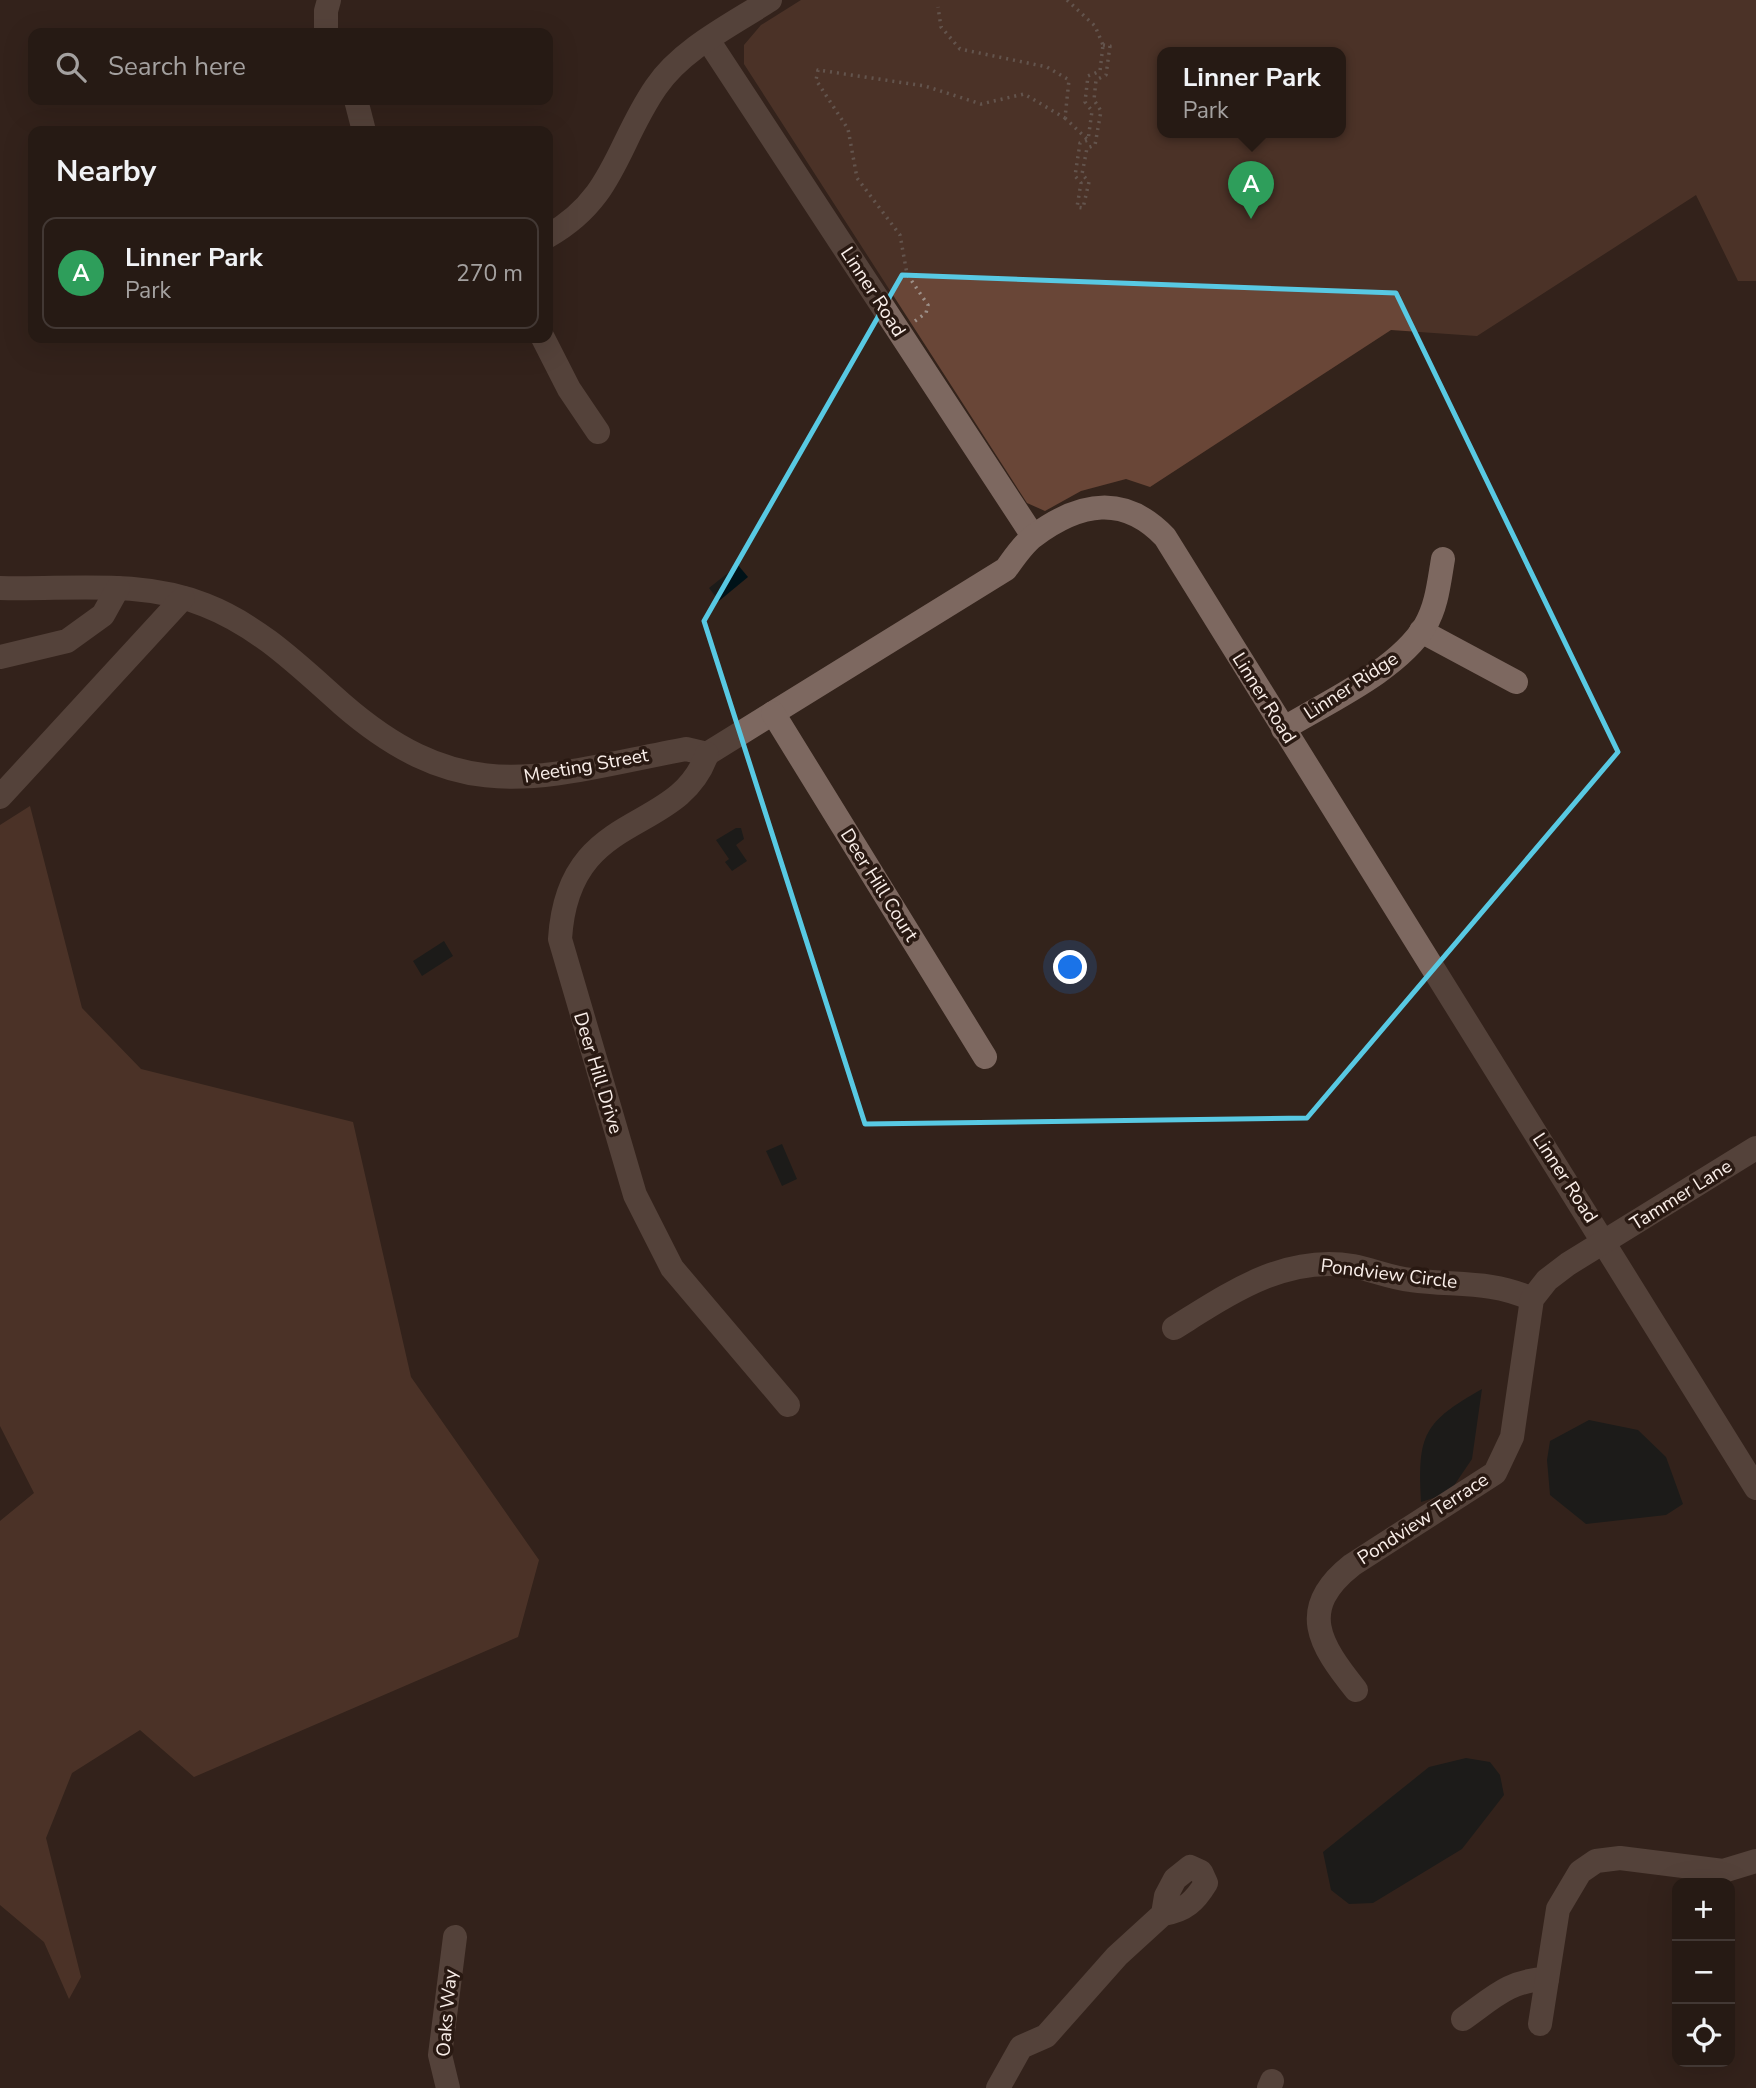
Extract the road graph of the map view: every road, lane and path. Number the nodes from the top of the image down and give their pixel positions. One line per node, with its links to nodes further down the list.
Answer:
1 (329, 0): 5 (street)
2 (770, 0): 6 (street)
3 (1067, 0): 7 (path)
4 (938, 7): 9 (path)
5 (326, 28)
6 (708, 40): 12 (street); 13 (street, Linner Road)
7 (1103, 45): 11 (path); 11 (path)
8 (357, 105): 10 (street)
9 (1065, 118): 11 (path); 13 (path)
10 (363, 126)
11 (1088, 140)
12 (553, 233)
13 (899, 333): 16 (street, Linner Road)
14 (546, 343): 15 (street)
15 (598, 432)
16 (1033, 536): 24 (street); 25 (street, Linner Road)
17 (1443, 559): 21 (street, Linner Ridge)
18 (0, 587): 19 (street, Meeting Street)
19 (118, 588): 20 (street, Meeting Street); 22 (street)
20 (183, 598): 26 (street, Meeting Street); 27 (street)
21 (1421, 631): 23 (street); 25 (street, Linner Ridge)
22 (0, 657)
23 (1516, 682)
24 (773, 713): 26 (street); 28 (street, Deer Hill Court)
25 (1283, 729): 30 (street, Linner Road)
26 (707, 754): 33 (street, Deer Hill Drive)
27 (0, 797)
28 (985, 1058)
29 (1756, 1148): 30 (street, Tammer Lane)
30 (1606, 1243): 31 (street); 34 (street, Linner Road)
31 (1532, 1299): 32 (street, Pondview Circle); 35 (street, Pondview Terrace)
32 (1174, 1328)
33 (788, 1405)
34 (1756, 1488)
35 (1356, 1690)
36 (1756, 1861): 39 (street)
37 (1163, 1914): 43 (street)
38 (455, 1937): 42 (street, Oaks Way)
39 (1547, 1979): 40 (street); 41 (street)
40 (1463, 2019)
41 (1540, 2024)
42 (448, 2088)
43 (998, 2088)

